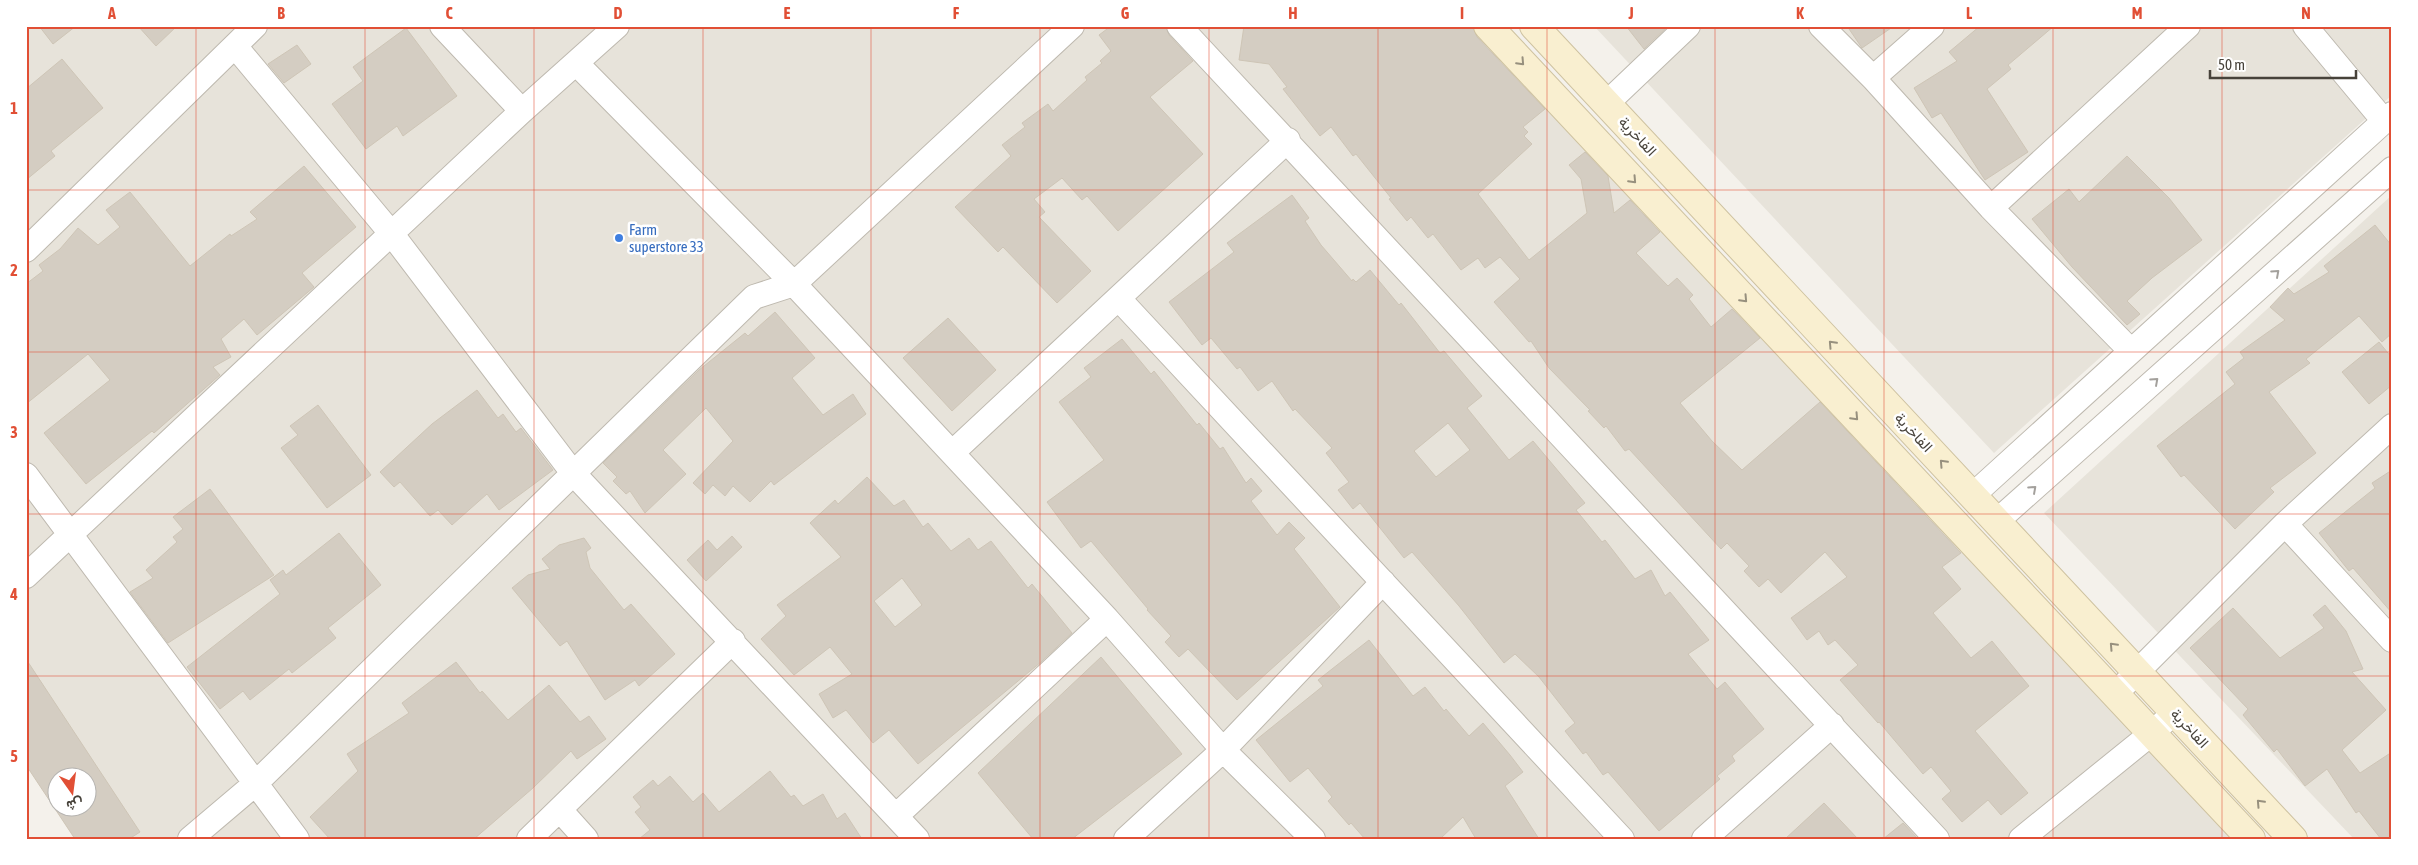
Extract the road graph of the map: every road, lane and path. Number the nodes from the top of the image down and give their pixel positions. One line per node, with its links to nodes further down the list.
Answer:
1 (254, 26): 13 (street)
2 (442, 26): 17 (street)
3 (617, 26): 14 (street)
4 (1072, 26): 24 (street)
5 (1179, 26): 19 (street)
6 (1488, 26): 41 (street, one-way to 41)
7 (1534, 26): 16 (street, الفاخرية)
8 (1688, 26): 16 (street)
9 (1821, 26): 15 (street)
10 (1932, 26): 15 (street)
11 (2188, 26): 21 (street)
12 (2305, 26): 18 (street)
13 (235, 46): 22 (street); 23 (street)
14 (576, 63): 17 (street); 24 (street)
15 (1872, 78): 21 (street)
16 (1607, 103): 31 (street, الفاخرية, one-way to 16)
17 (522, 111): 22 (street)
18 (2388, 118): 26 (street)
19 (1288, 140): 25 (street); 43 (street)
20 (2392, 169): 32 (street, one-way to 20)
21 (1990, 208): 26 (street)
22 (391, 233): 29 (street); 34 (street)
23 (26, 250)
24 (794, 284): 28 (street); 29 (street)
25 (1119, 299): 28 (street); 36 (street)
26 (2131, 351): 31 (street)
27 (2392, 426): 33 (street)
28 (953, 452): 37 (street)
29 (573, 473): 39 (street); 46 (street)
30 (26, 475): 34 (street)
31 (1972, 495): 32 (street, الفاخرية)
32 (1997, 521): 40 (street, الفاخرية, one-way to 32)
33 (2285, 524): 38 (street); 40 (street)
34 (69, 534): 35 (street); 46 (street)
35 (26, 576)
36 (1383, 582): 45 (street); 56 (street)
37 (1107, 620): 45 (street); 48 (street)
38 (2392, 640)
39 (733, 641): 47 (street); 48 (street)
40 (2136, 671): 41 (street); 42 (street, الفاخرية)
41 (2115, 694): 44 (street)
42 (2175, 712): 44 (street); 61 (street, الفاخرية, one-way to 42)
43 (1832, 725): 57 (street); 58 (street)
44 (2152, 733): 59 (street); 60 (street)
45 (1223, 750): 54 (street); 55 (street)
46 (254, 784): 49 (street); 50 (street)
47 (560, 810): 51 (street); 52 (street)
48 (896, 816): 53 (street)
49 (190, 839)
50 (297, 839)
51 (530, 839)
52 (586, 839)
53 (917, 839)
54 (1126, 839)
55 (1313, 839)
56 (1622, 839)
57 (1704, 839)
58 (1937, 839)
59 (2022, 839)
60 (2251, 839)
61 (2293, 839)

